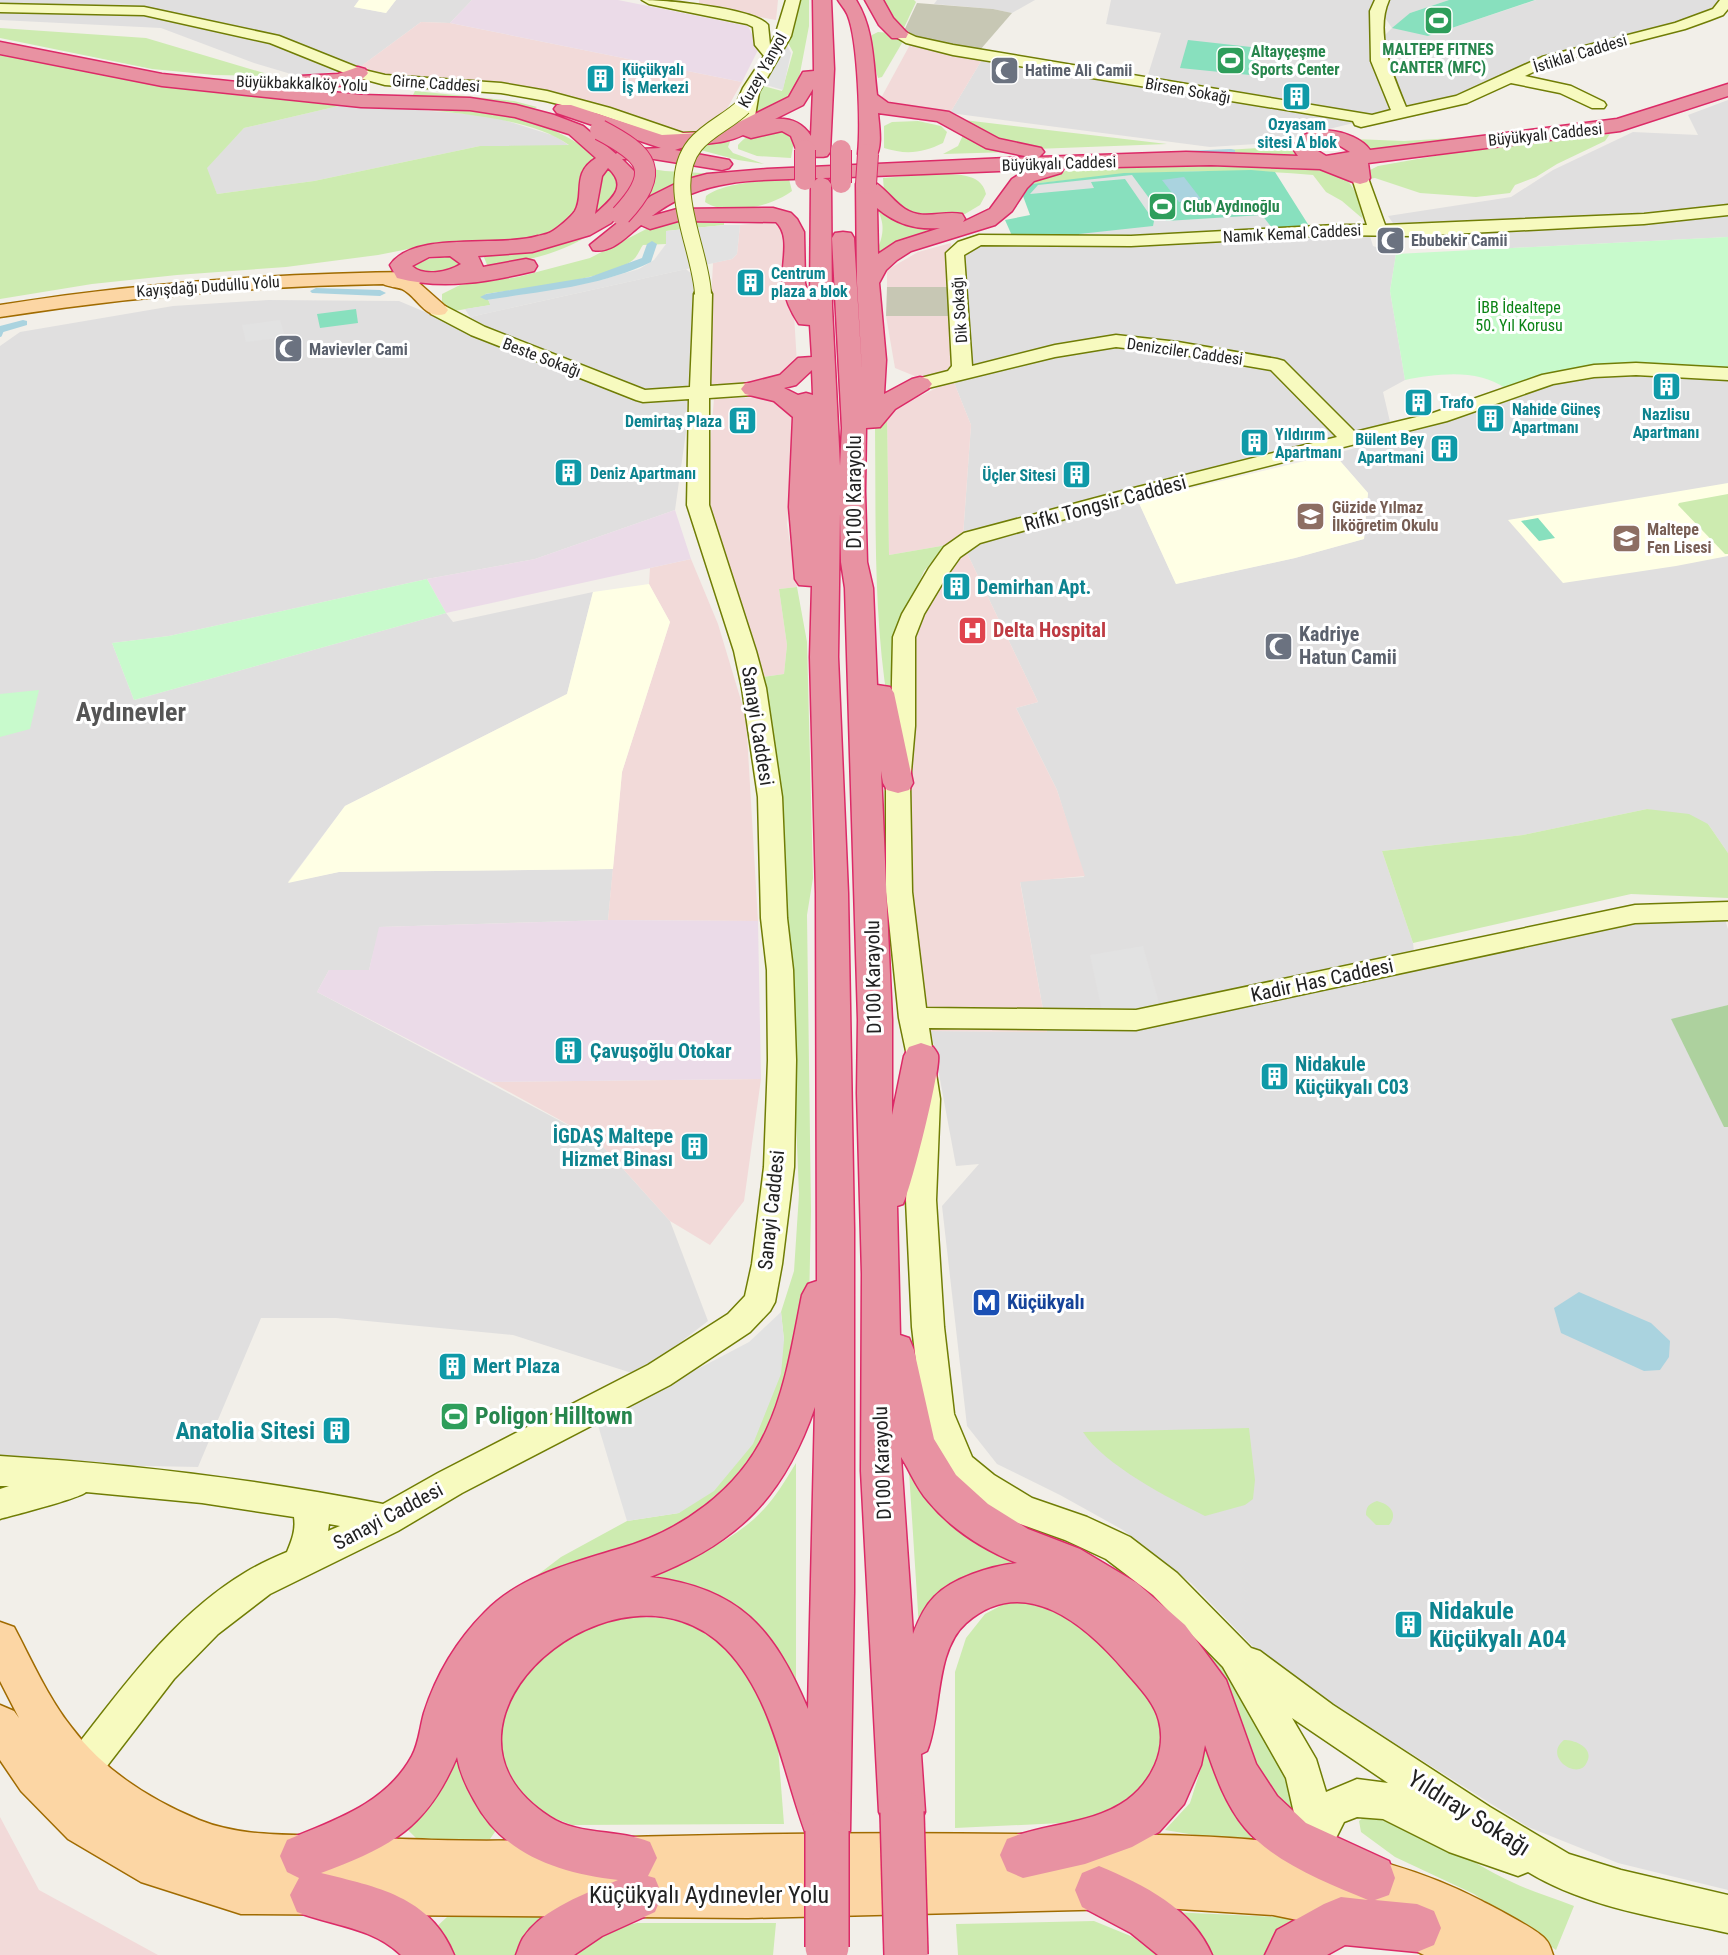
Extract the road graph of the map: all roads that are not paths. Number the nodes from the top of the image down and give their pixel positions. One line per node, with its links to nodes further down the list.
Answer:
1 (649, 0): 14 (street)
2 (793, 0): 14 (street, Kuzey Yanyol)
3 (822, 0): 9 (highway, D100 Karayolu)
4 (846, 0): 11 (highway); 40 (highway, D100 Karayolu, bridge)
5 (874, 0): 10 (highway)
6 (1382, 0): 23 (street)
7 (1728, 0): 16 (street, İstiklal Caddesi)
8 (0, 8): 18 (street, Girne Caddesi)
9 (824, 31): 15 (highway); 40 (highway, D100 Karayolu)
10 (898, 34): 11 (highway); 25 (street, Birsen Sokağı)
11 (862, 39): 21 (highway)
12 (0, 42): 18 (highway, Büyükbakkalköy Yolu)
13 (0, 48): 18 (highway, Büyükbakkalköy Yolu)
14 (771, 54): 19 (street, Kuzey Yanyol)
15 (810, 76): 28 (highway); 40 (highway)
16 (1512, 78): 23 (street, İstiklal Caddesi); 24 (street)
17 (1728, 81): 24 (highway, Büyükyalı Caddesi)
18 (370, 88): 19 (street, Girne Caddesi); 22 (highway, Büyükbakkalköy Yolu); 26 (highway)
19 (751, 88): 54 (street, Kuzey Yanyol, bridge)
20 (1728, 90): 32 (highway, Büyükyalı Caddesi)
21 (868, 98): 27 (highway); 33 (highway)
22 (525, 99): 28 (highway); 49 (highway, Büyükbakkalköy Yolu, bridge)
23 (1401, 114): 25 (street, İstiklal Caddesi)
24 (1594, 114): 29 (highway, Büyükyalı Caddesi)
25 (1367, 121): 29 (highway); 31 (highway, İstiklal Caddesi)
26 (576, 130): 40 (highway); 47 (highway)
27 (870, 132): 35 (highway); 35 (highway)
28 (652, 138): 34 (highway)
29 (1345, 140): 30 (highway, Büyükyalı Caddesi); 36 (highway)
30 (1307, 142): 31 (highway); 38 (highway)
31 (1269, 145): 33 (highway, Büyükyalı Caddesi)
32 (1413, 150): 36 (highway, Büyükyalı Caddesi); 41 (highway)
33 (1060, 153): 35 (highway, Büyükyalı Caddesi)
34 (745, 158): 40 (highway, Büyükyalı Caddesi); 40 (highway); 47 (highway)
35 (877, 158): 40 (highway, Büyükyalı Caddesi); 42 (highway, bridge)
36 (1357, 158): 38 (highway, Büyükyalı Caddesi); 41 (highway)
37 (1140, 160): 38 (highway, Büyükyalı Caddesi); 39 (highway, Büyükyalı Caddesi); 53 (highway)
38 (1324, 161): 41 (highway)
39 (919, 168): 40 (highway, Büyükyalı Caddesi); 42 (highway)
40 (807, 176): 58 (highway); 58 (highway); 69 (highway, D100 Karayolu); 70 (highway, D100 Karayolu)
41 (1360, 178): 44 (street)
42 (866, 184): 53 (highway)
43 (1728, 210): 44 (street, Namık Kemal Caddesi)
44 (1377, 229): 45 (street, Namık Kemal Caddesi)
45 (964, 246): 62 (street, Dik Sokağı)
46 (455, 250): 47 (highway); 48 (highway); 50 (highway)
47 (550, 252): 49 (highway)
48 (414, 255): 52 (highway); 55 (main road, Kayışdağı Dudullu Yolu)
49 (521, 267): 50 (highway)
50 (457, 276): 52 (highway); 57 (main road)
51 (342, 278): 52 (main road, Kayışdağı Dudullu Yolu); 56 (main road, Kayışdağı Dudullu Yolu); 57 (main road)
52 (417, 278)
53 (868, 283): 59 (highway)
54 (703, 294): 65 (street, Sanayi Caddesi)
55 (0, 304)
56 (0, 311)
57 (441, 313): 65 (street, Beste Sokağı)
58 (807, 318): 60 (highway)
59 (874, 360): 63 (highway); 67 (highway)
60 (806, 363): 64 (highway); 66 (highway)
61 (1728, 374): 68 (street, Rıfkı Tongsir Caddesi)
62 (955, 375): 63 (street, Denizciler Caddesi); 68 (street, Denizciler Caddesi)
63 (920, 384): 67 (highway)
64 (753, 389): 65 (street); 66 (highway)
65 (700, 392): 81 (street, Sanayi Caddesi)
66 (805, 416): 70 (highway)
67 (871, 422): 69 (highway)
68 (1351, 440): 71 (street, Rıfkı Tongsir Caddesi)
69 (859, 588): 71 (highway); 76 (highway, D100 Karayolu)
70 (824, 657): 75 (highway, D100 Karayolu)
71 (898, 783): 73 (street, Rıfkı Tongsir Caddesi)
72 (1728, 911): 73 (street, Kadir Has Caddesi)
73 (913, 1018): 74 (street, Rıfkı Tongsir Caddesi)
74 (921, 1056): 76 (highway); 84 (street, Rıfkı Tongsir Caddesi)
75 (836, 1229): 88 (highway, D100 Karayolu); 91 (highway)
76 (880, 1257): 87 (highway, D100 Karayolu); 93 (highway)
77 (0, 1471): 78 (street)
78 (98, 1480): 79 (street); 80 (street)
79 (0, 1504)
80 (306, 1504): 81 (street); 82 (street)
81 (386, 1520): 82 (street, Sanayi Caddesi)
82 (300, 1560): 86 (street, Sanayi Caddesi)
83 (0, 1640): 86 (main road, Küçükyalı Aydınevler Yolu)
84 (1236, 1655): 90 (street, Yıldıray Sokağı); 90 (street)
85 (0, 1725): 91 (main road, Küçükyalı Aydınevler Yolu)
86 (81, 1770): 91 (main road, Küçükyalı Aydınevler Yolu)
87 (902, 1812): 89 (highway); 100 (highway, D100 Karayolu, bridge)
88 (827, 1831): 92 (highway); 97 (highway, D100 Karayolu, bridge)
89 (1023, 1855): 92 (main road, Küçükyalı Aydınevler Yolu); 93 (main road, Küçükyalı Aydınevler Yolu)
90 (1560, 1870): 95 (street, Yıldıray Sokağı)
91 (309, 1875): 92 (main road, Küçükyalı Aydınevler Yolu); 98 (highway)
92 (636, 1877): 94 (main road, Küçükyalı Aydınevler Yolu); 99 (highway)
93 (1372, 1878): 104 (main road, Küçükyalı Aydınevler Yolu)
94 (1099, 1890): 96 (main road, Küçükyalı Aydınevler Yolu); 101 (highway)
95 (1728, 1914)
96 (1417, 1928): 102 (highway); 103 (main road, Küçükyalı Aydınevler Yolu)
97 (826, 1952)
98 (429, 1955)
99 (540, 1955)
100 (906, 1955)
101 (1188, 1955)
102 (1289, 1955)
103 (1469, 1955)
104 (1531, 1955)

